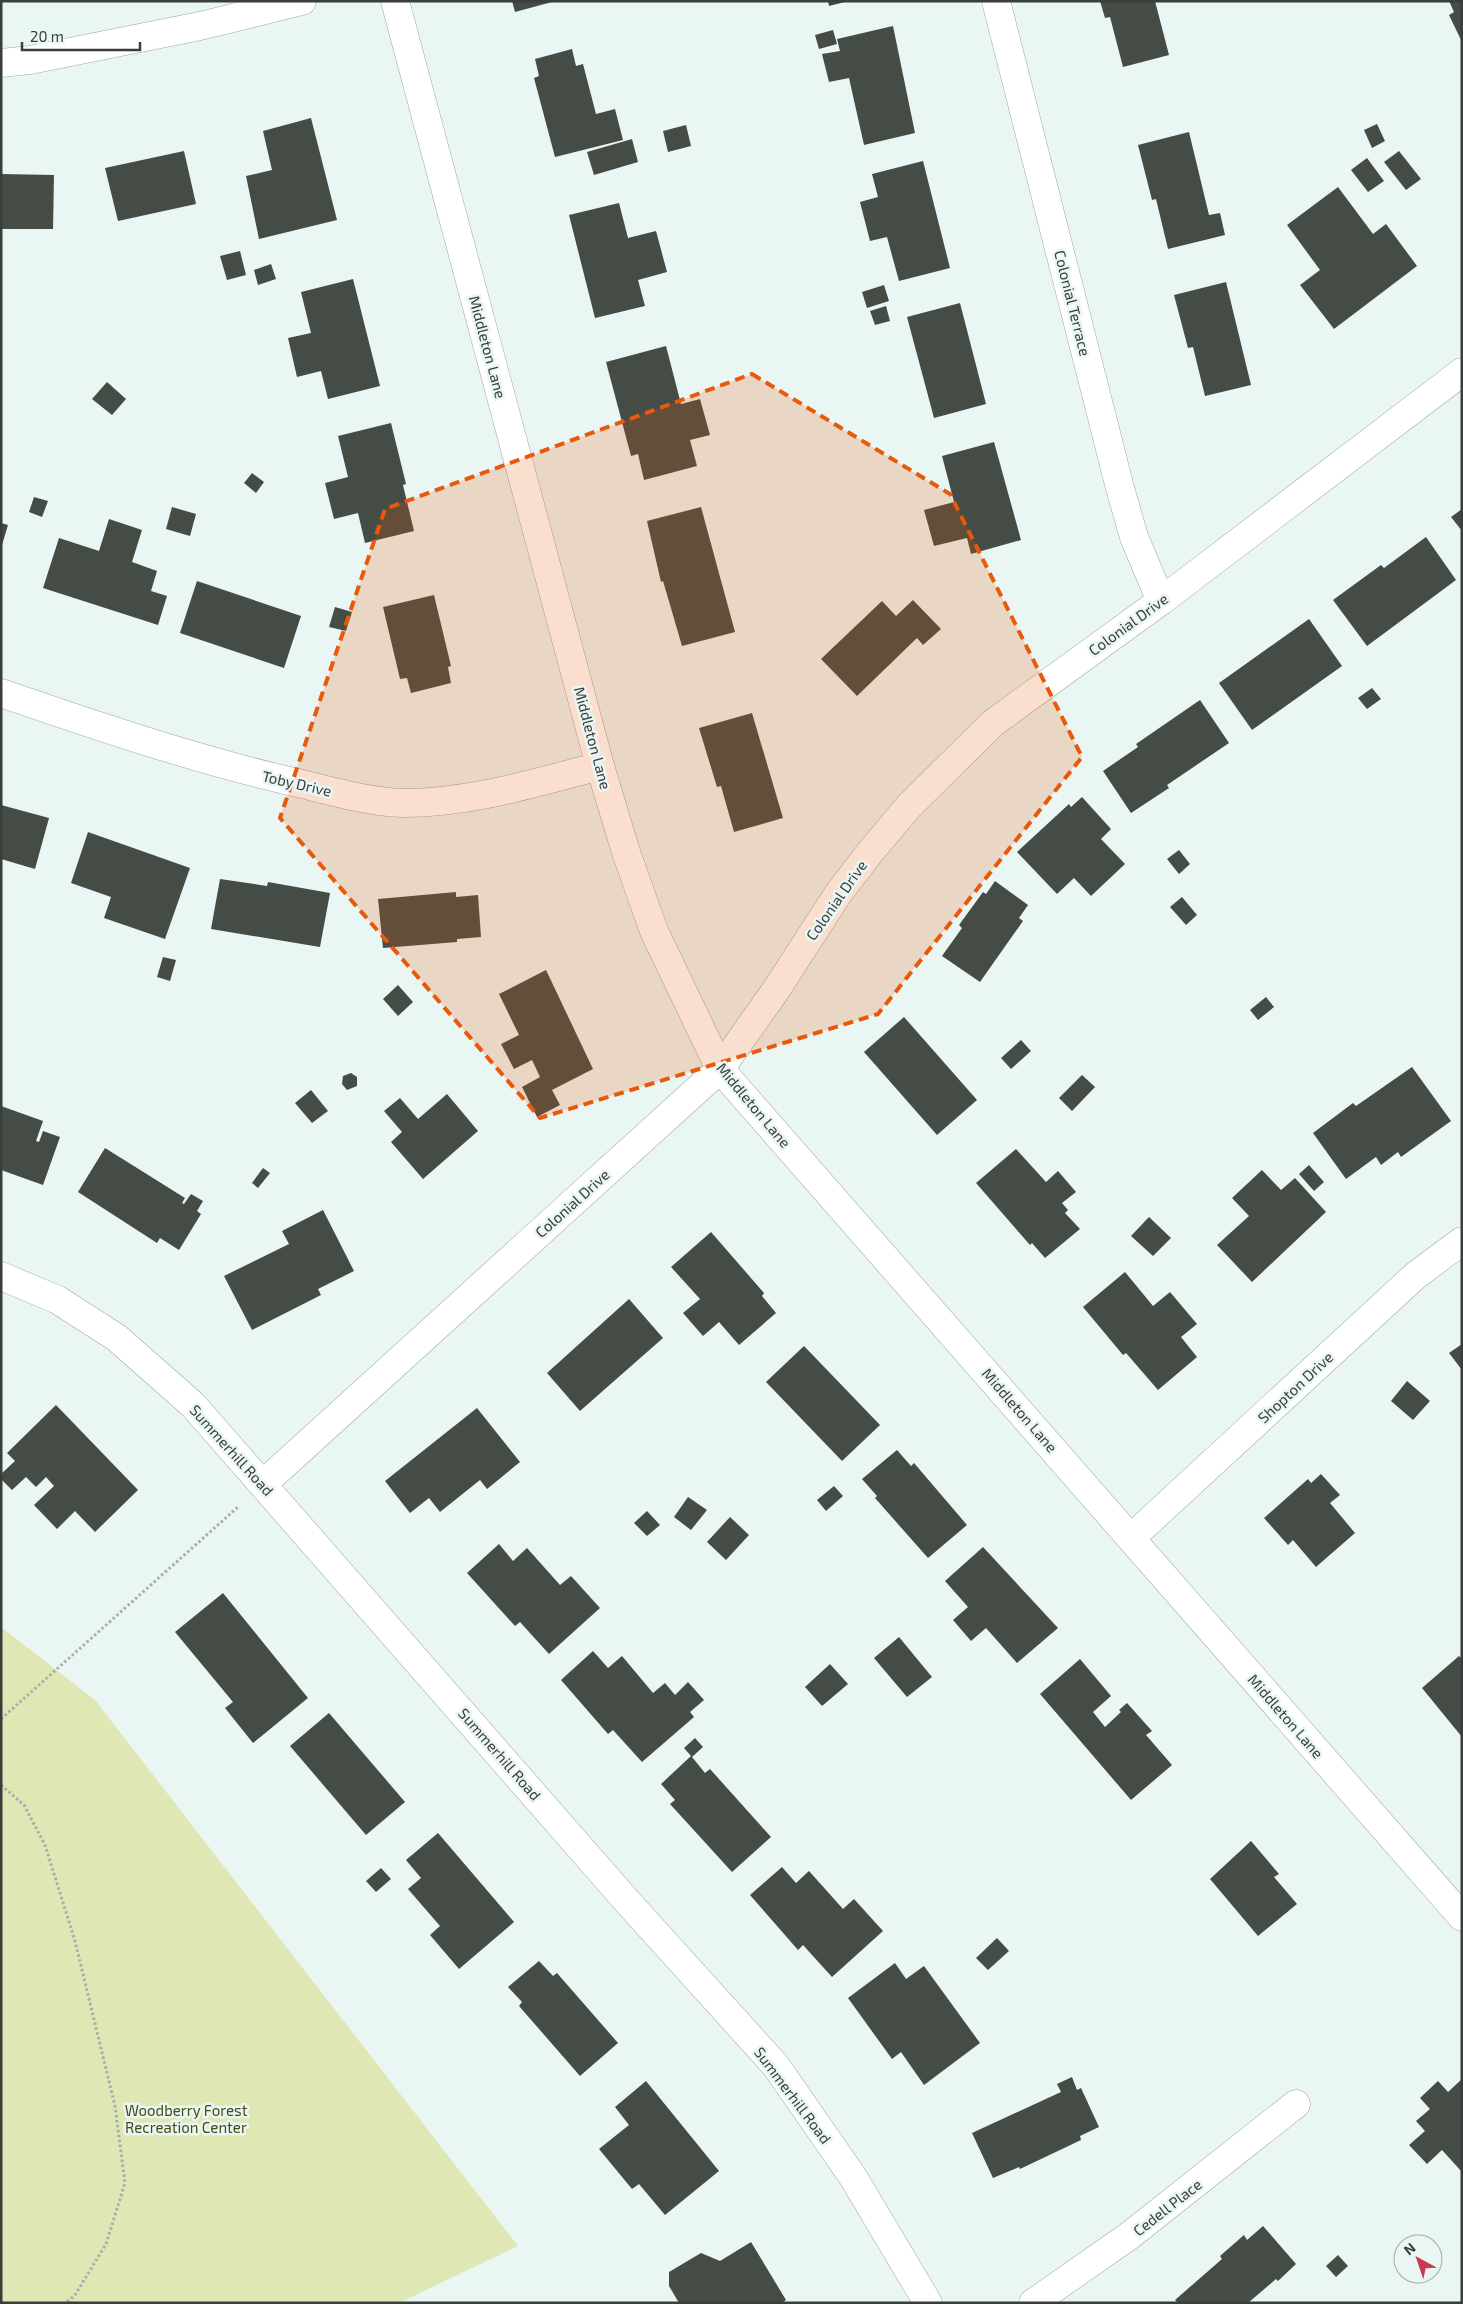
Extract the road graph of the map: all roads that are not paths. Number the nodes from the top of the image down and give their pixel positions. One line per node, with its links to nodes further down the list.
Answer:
1 (302, 1): 4 (street)
2 (395, 1): 8 (street, Middleton Lane)
3 (996, 1): 6 (street, Colonial Terrace)
4 (1, 63)
5 (1462, 372): 6 (street, Colonial Drive)
6 (1161, 601): 9 (street, Colonial Drive)
7 (1, 693): 8 (street, Toby Drive)
8 (600, 766): 9 (street, Middleton Lane)
9 (720, 1069): 12 (street, Colonial Drive); 13 (street, Middleton Lane)
10 (1462, 1241): 13 (street, Shopton Drive)
11 (1, 1276): 12 (street, Summerhill Road)
12 (262, 1484): 16 (street, Summerhill Road)
13 (1131, 1538): 14 (street, Middleton Lane)
14 (1462, 1917)
15 (1296, 2104): 17 (street, Cedell Place)
16 (928, 2303)
17 (1032, 2303)

